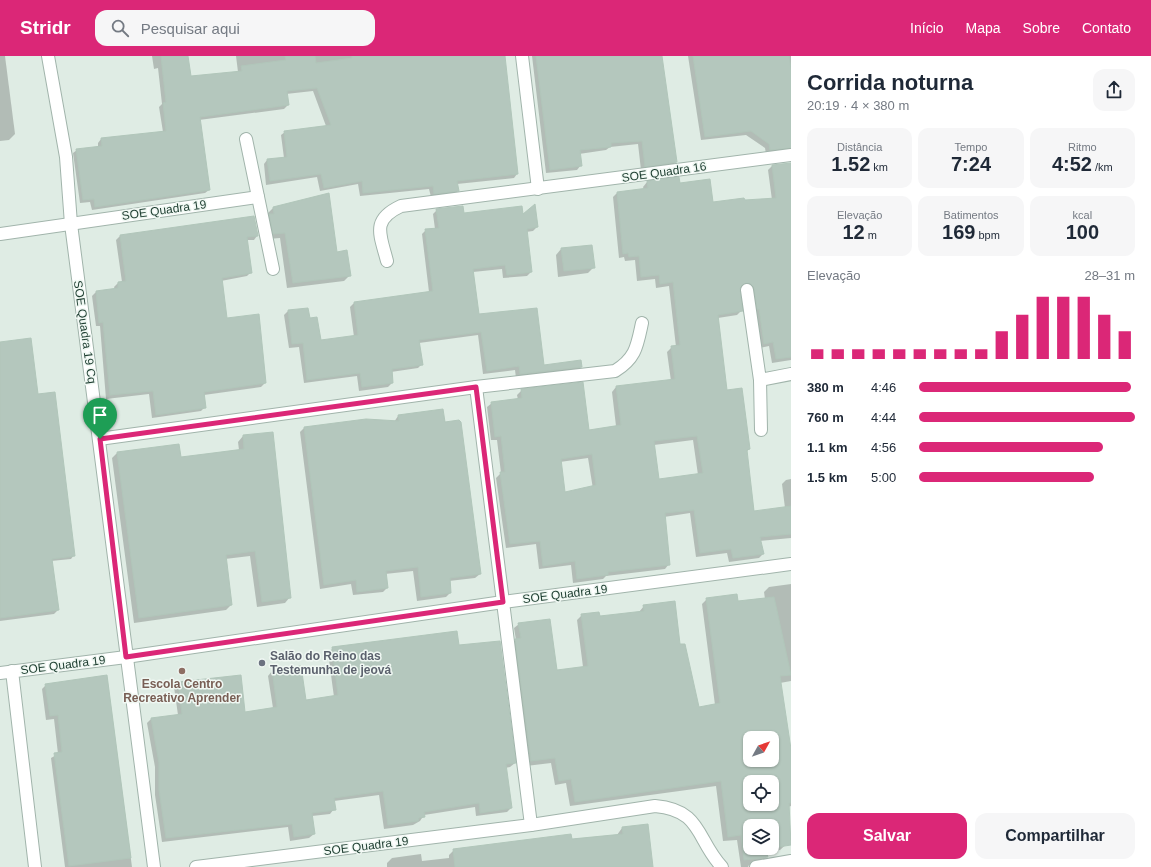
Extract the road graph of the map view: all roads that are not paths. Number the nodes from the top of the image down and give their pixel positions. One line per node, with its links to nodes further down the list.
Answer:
1 (48, 56): 7 (street, SOE Quadra 19 Cq)
2 (522, 56): 5 (street)
3 (246, 140): 6 (street)
4 (791, 155): 5 (street, SOE Quadra 16)
5 (538, 189): 9 (street, SOE Quadra 16)
6 (258, 197): 7 (street, SOE Quadra 19); 10 (street)
7 (71, 224): 8 (street, SOE Quadra 19); 17 (street, SOE Quadra 19 Cq)
8 (0, 234)
9 (387, 261)
10 (273, 269)
11 (746, 290): 14 (street)
12 (642, 323): 15 (street)
13 (791, 374): 14 (street)
14 (760, 380): 16 (street)
15 (476, 387): 17 (street); 19 (street)
16 (761, 430)
17 (100, 439): 20 (street, SOE Quadra 19 Cq)
18 (791, 564): 19 (street, SOE Quadra 19)
19 (503, 602): 20 (street, SOE Quadra 19); 22 (street)
20 (126, 657): 21 (street, SOE Quadra 19); 25 (street)
21 (6, 672): 24 (street)
22 (531, 825): 26 (street, SOE Quadra 19); 27 (street, SOE Quadra 19)
23 (791, 860): 28 (street)
24 (35, 867)
25 (154, 867)
26 (196, 867)
27 (722, 867)
28 (756, 867)

